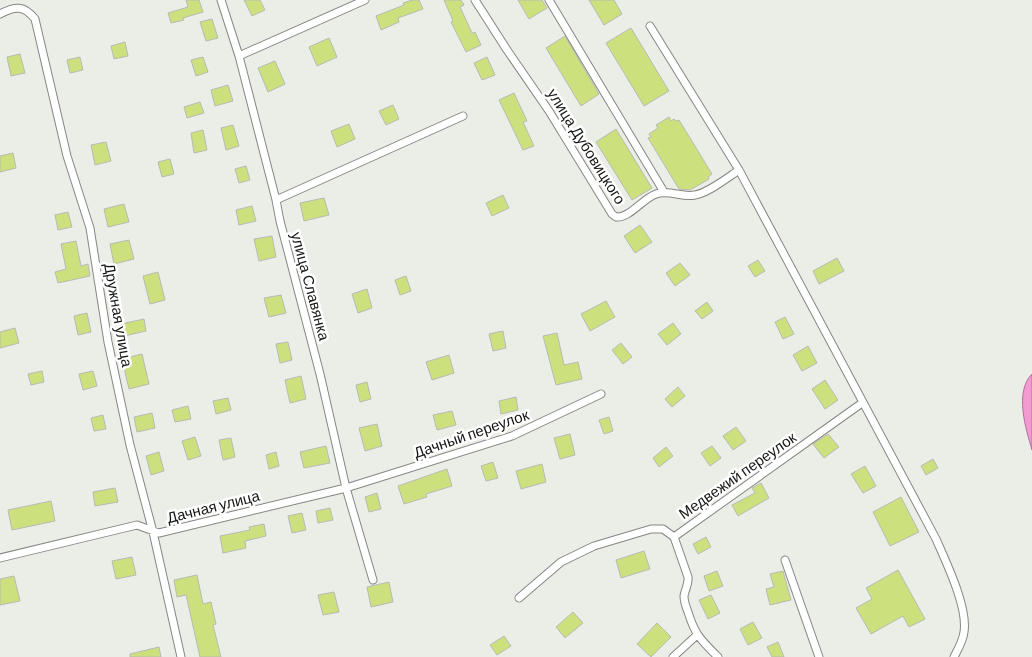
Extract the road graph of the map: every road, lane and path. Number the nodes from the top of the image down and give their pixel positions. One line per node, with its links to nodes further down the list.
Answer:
1 (221, 0): 7 (street, улица Славянка)
2 (365, 0): 7 (street)
3 (475, 0): 10 (street, улица Дубовицкого)
4 (549, 0): 10 (street)
5 (0, 14): 15 (street, Дружная улица)
6 (650, 26): 9 (street)
7 (240, 56): 11 (street, улица Славянка)
8 (463, 116): 11 (street)
9 (739, 170): 10 (street); 13 (street)
10 (664, 192)
11 (276, 200): 14 (street, улица Славянка)
12 (601, 394): 14 (street, Дачный переулок)
13 (862, 403): 16 (street, Медвежий переулок); 26 (street)
14 (346, 488): 15 (street, Дачная улица); 19 (street, улица Славянка)
15 (153, 532): 17 (street, Дачная улица); 22 (street, Дружная улица)
16 (674, 537): 20 (street, Медвежий переулок); 21 (street)
17 (0, 558)
18 (785, 560): 25 (street)
19 (373, 580)
20 (519, 598)
21 (697, 636): 23 (street); 24 (street)
22 (182, 657)
23 (674, 657)
24 (718, 657)
25 (819, 657)
26 (954, 657)

